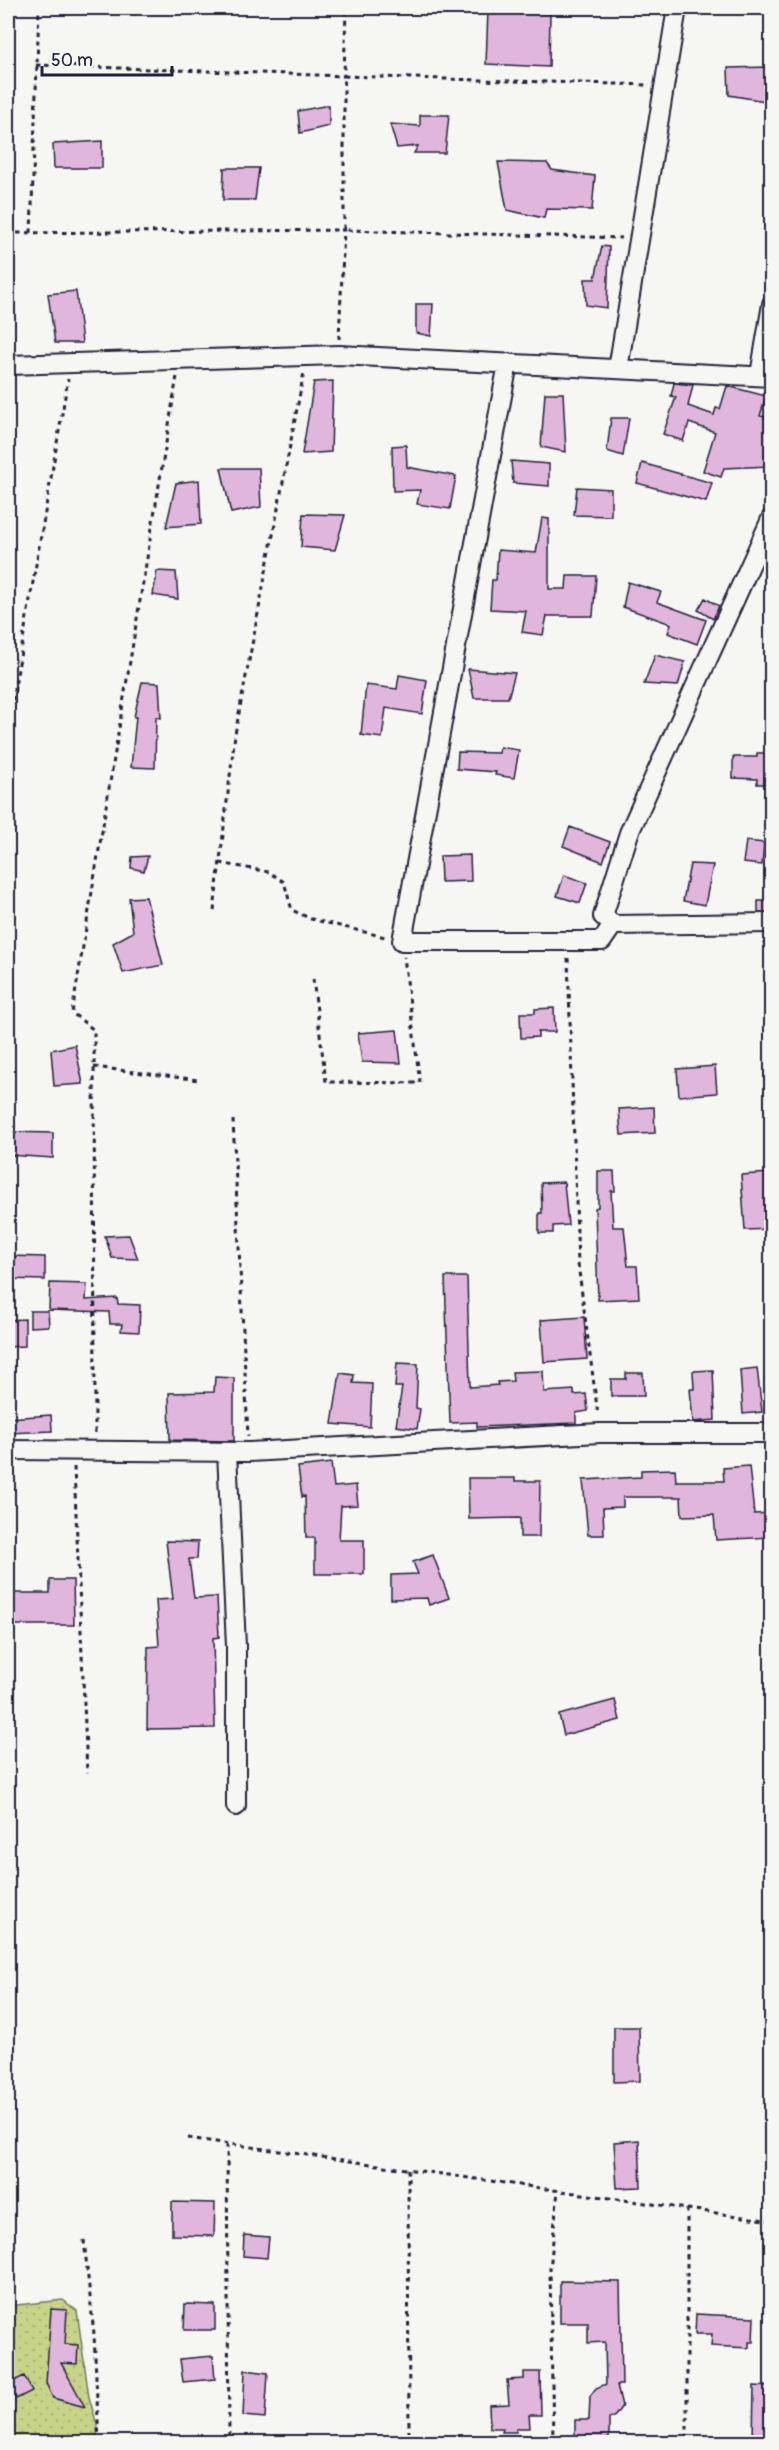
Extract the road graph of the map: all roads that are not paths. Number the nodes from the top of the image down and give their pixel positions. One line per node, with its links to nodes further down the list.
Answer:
1 (677, 8): 5 (street)
2 (771, 304): 6 (street)
3 (508, 363): 4 (street); 5 (street); 9 (street)
4 (8, 365)
5 (618, 369): 6 (street)
6 (766, 376)
7 (771, 517): 9 (street)
8 (771, 923): 9 (street)
9 (613, 925)
10 (771, 1432): 12 (street)
11 (8, 1449): 12 (street)
12 (227, 1452): 13 (street)
13 (236, 1806)

